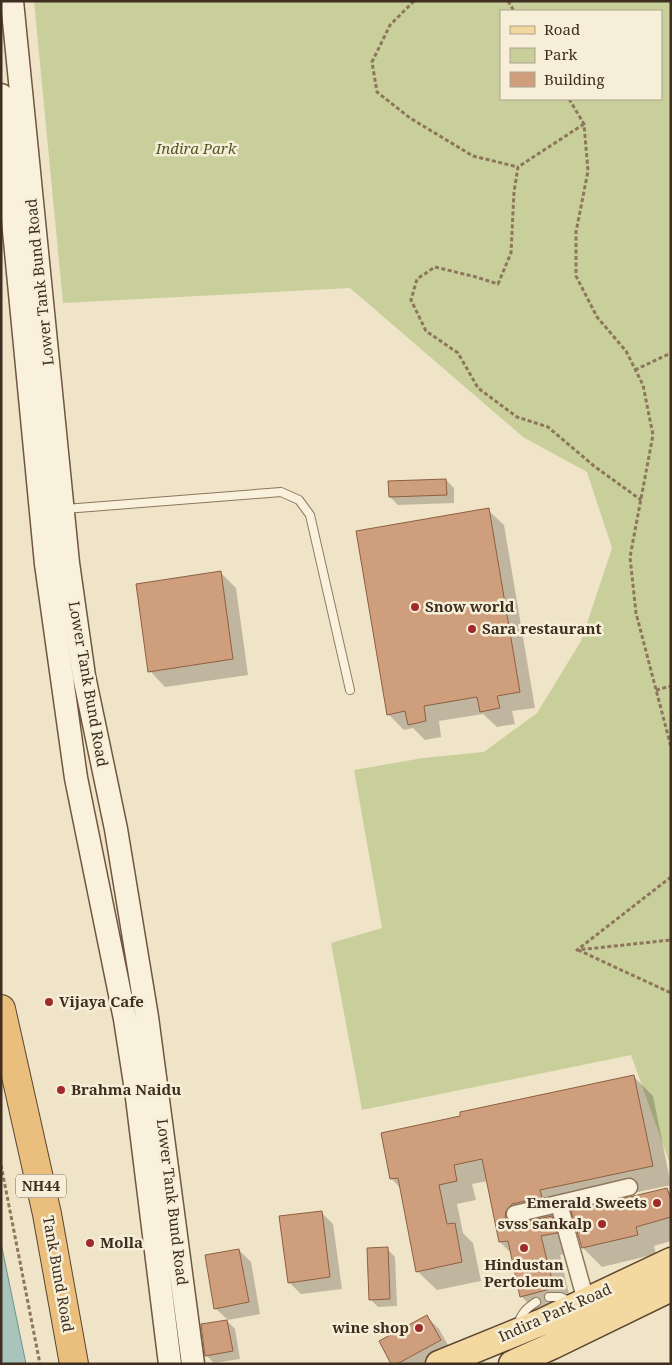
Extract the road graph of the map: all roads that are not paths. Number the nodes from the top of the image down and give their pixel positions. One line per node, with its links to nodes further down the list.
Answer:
1 (12, 1): 3 (main road, Lower Tank Bund Road)
2 (1, 95): 19 (main road, Lower Tank Bund Road)
3 (64, 509): 4 (lane); 20 (main road, Lower Tank Bund Road)
4 (350, 690)
5 (1, 1009): 18 (highway, Tank Bund Road / NH44)
6 (1, 1091): 17 (highway, NH44)
7 (629, 1187): 8 (street)
8 (559, 1204): 9 (street); 14 (street)
9 (515, 1214)
10 (671, 1261): 14 (main road, Indira Park Road)
11 (671, 1288): 16 (main road, Indira Park Road)
12 (550, 1297): 14 (lane)
13 (536, 1302): 15 (lane)
14 (581, 1303): 15 (main road, Indira Park Road)
15 (516, 1331): 21 (main road, Indira Park Road)
16 (528, 1360)
17 (56, 1364)
18 (74, 1364)
19 (170, 1364)
20 (193, 1364)
21 (439, 1364)

